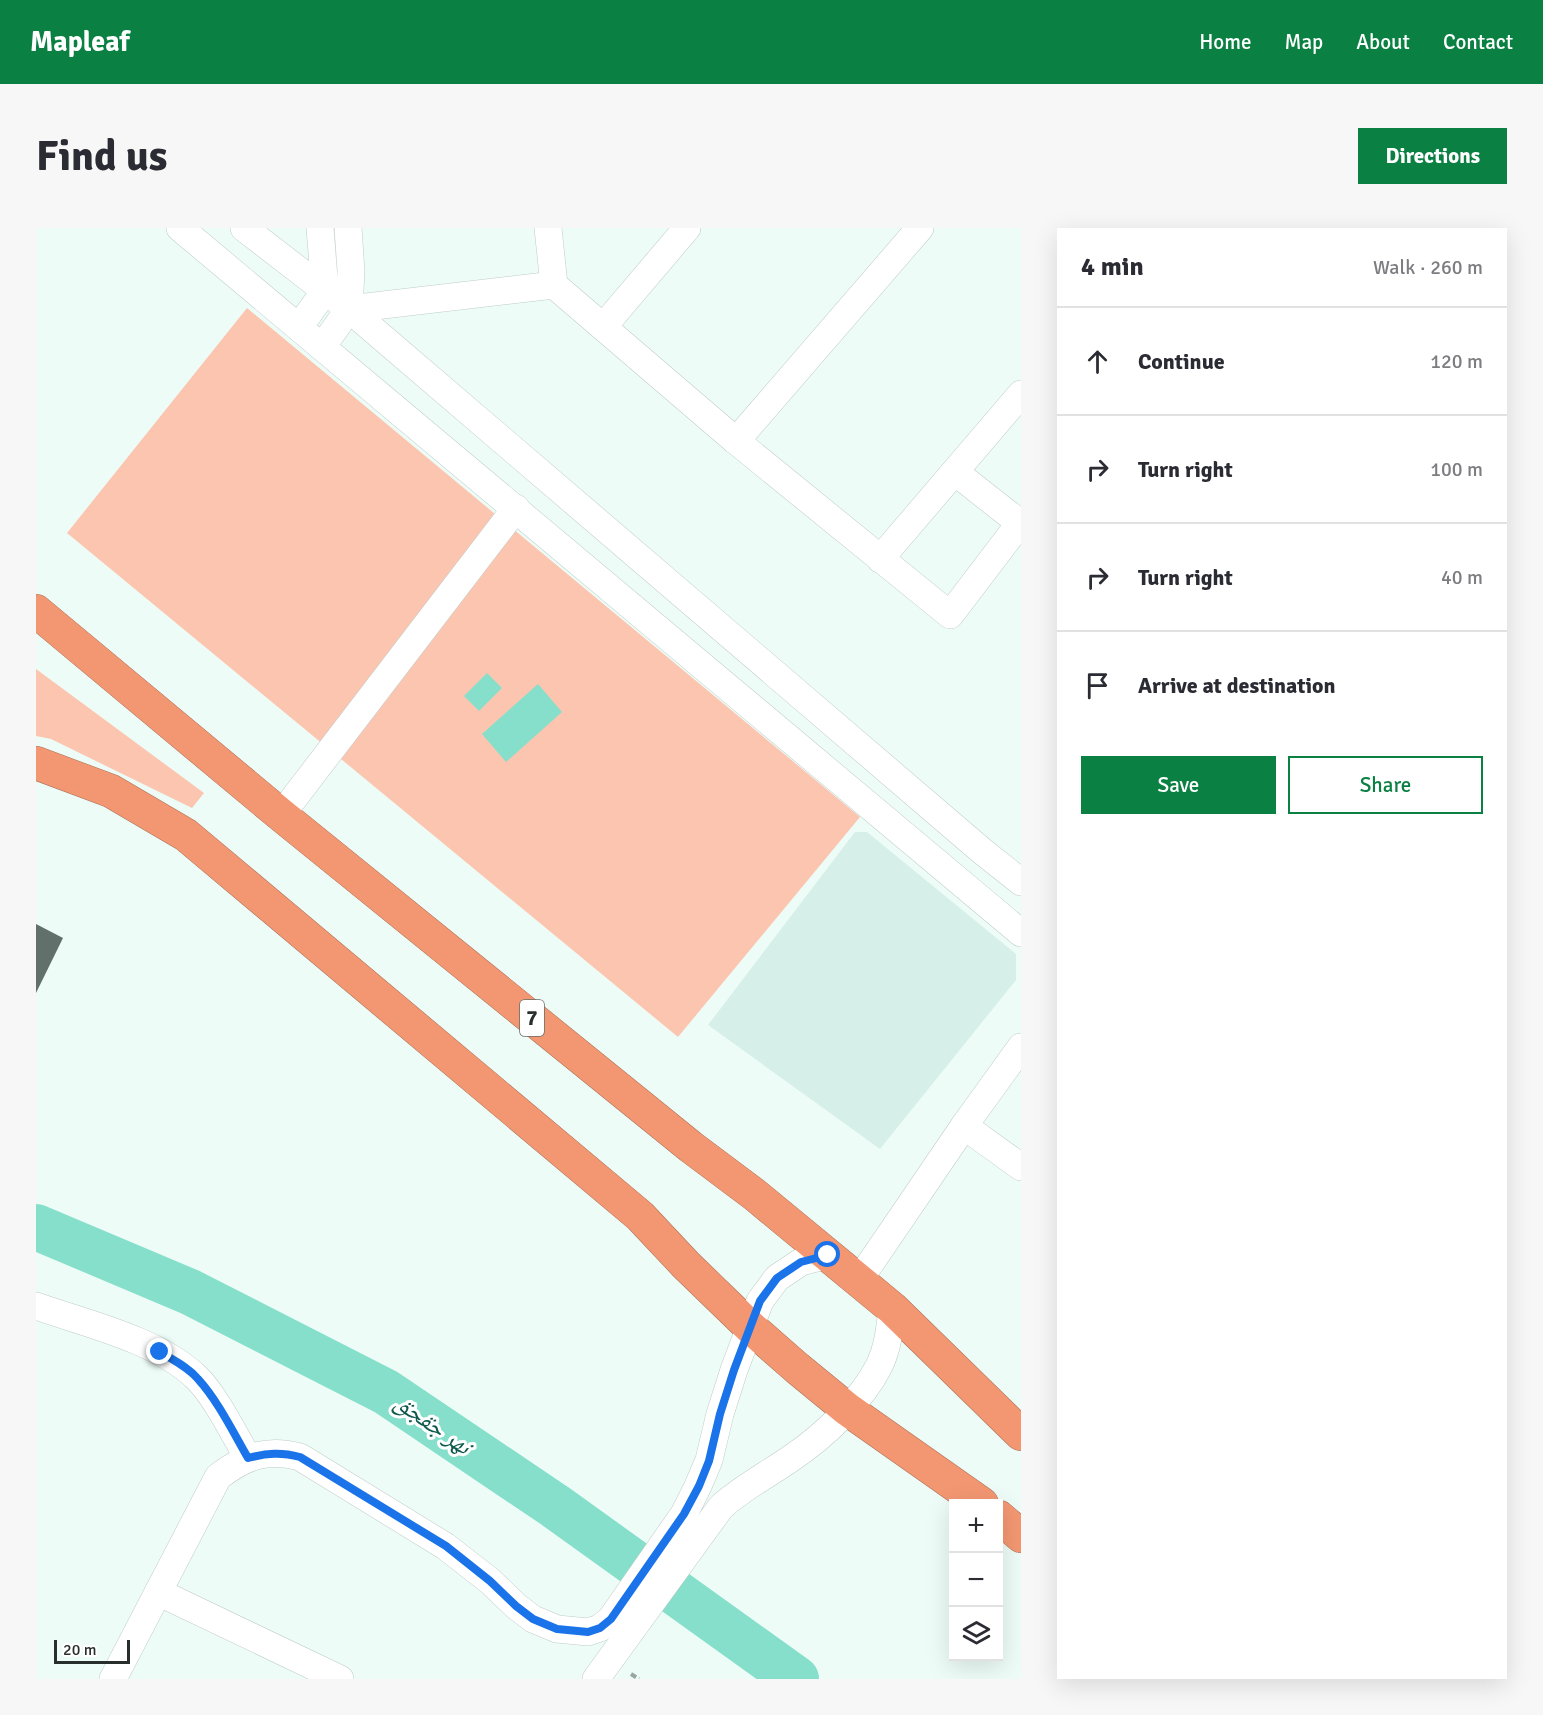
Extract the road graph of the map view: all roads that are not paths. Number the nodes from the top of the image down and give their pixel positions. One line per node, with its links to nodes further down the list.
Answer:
1 (180, 228): 11 (street)
2 (244, 228): 9 (street)
3 (320, 228): 9 (street)
4 (348, 228): 10 (street)
5 (548, 228): 8 (street)
6 (687, 228): 12 (street)
7 (920, 228): 15 (street)
8 (554, 285): 10 (street); 12 (street)
9 (324, 291): 10 (street); 11 (street)
10 (349, 309): 13 (street); 23 (street)
11 (299, 327): 13 (street)
12 (603, 327): 15 (street)
13 (322, 347): 17 (street)
14 (1021, 394): 16 (street)
15 (736, 441): 19 (street)
16 (955, 472): 18 (street); 19 (street)
17 (516, 508): 22 (street); 24 (street)
18 (1021, 524): 19 (street)
19 (880, 559)
20 (36, 611): 22 (highway, 7)
21 (36, 763): 32 (highway)
22 (281, 814): 28 (highway, 7)
23 (1021, 882)
24 (1021, 933)
25 (1021, 1047): 26 (street)
26 (964, 1126): 27 (street); 29 (street)
27 (1021, 1167)
28 (828, 1255): 29 (highway, 7); 32 (street)
29 (859, 1280): 31 (highway, 7)
30 (36, 1306): 35 (street)
31 (892, 1308): 33 (street); 34 (highway, 7)
32 (749, 1326): 33 (highway); 37 (street)
33 (847, 1409): 36 (highway); 37 (street)
34 (1021, 1434)
35 (248, 1458): 40 (street); 41 (street)
36 (976, 1499)
37 (695, 1520): 41 (street)
38 (1003, 1520): 39 (highway)
39 (1021, 1536)
40 (158, 1592): 42 (street); 43 (street)
41 (621, 1625): 44 (street)
42 (113, 1679)
43 (340, 1679)
44 (596, 1679)

